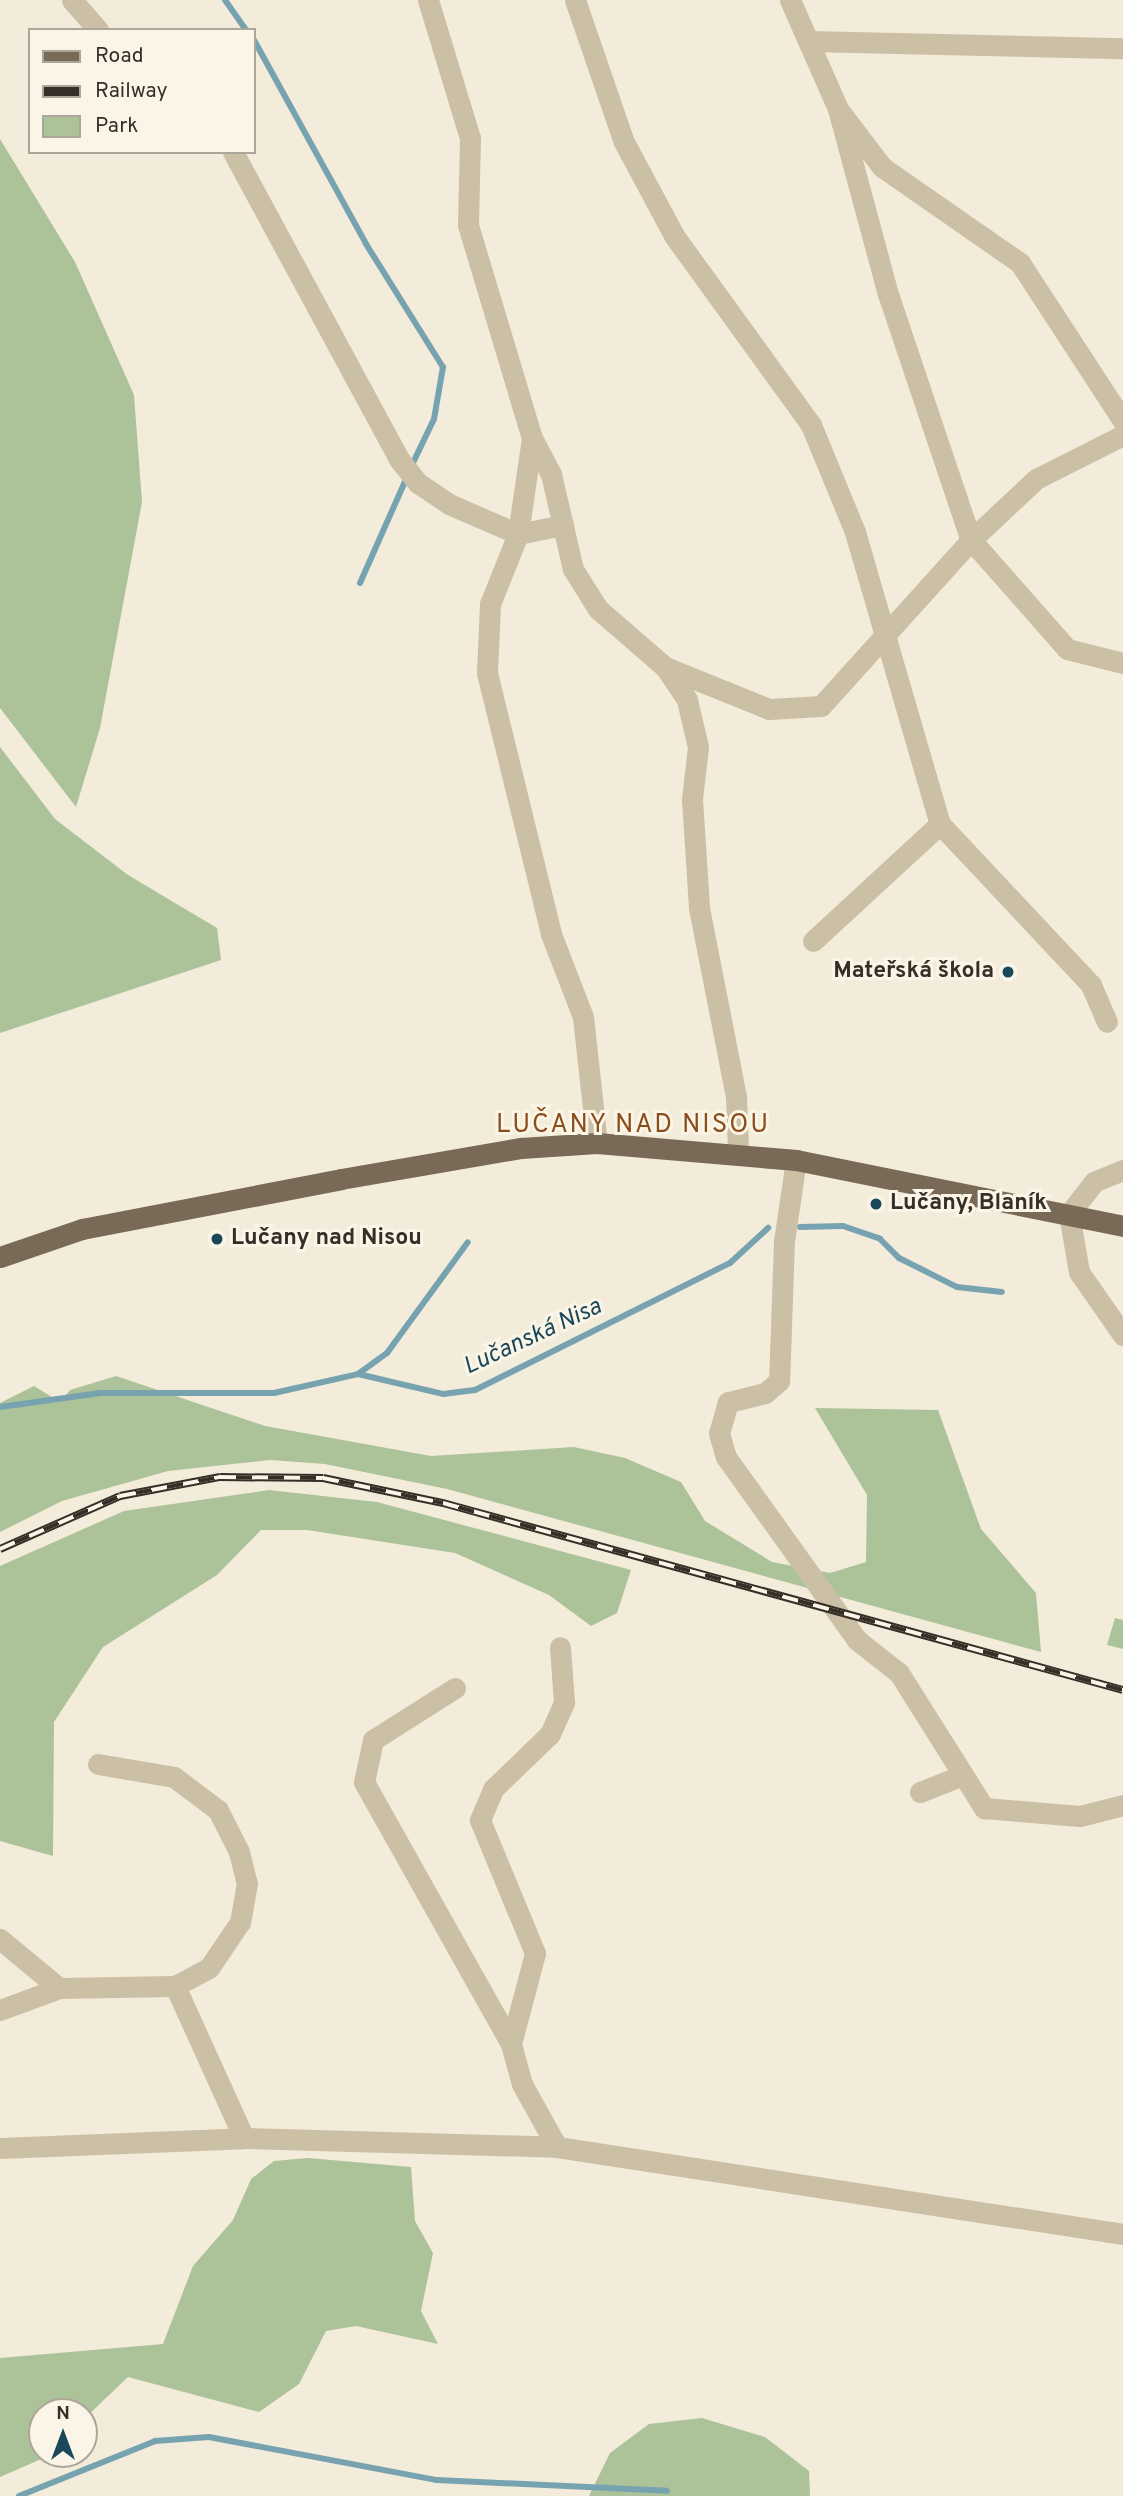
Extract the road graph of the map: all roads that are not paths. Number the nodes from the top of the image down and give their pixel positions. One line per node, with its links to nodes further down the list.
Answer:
1 (72, 0): 5 (street)
2 (428, 0): 12 (street)
3 (575, 0): 16 (street)
4 (790, 0): 6 (street)
5 (96, 28)
6 (808, 41): 7 (street); 8 (street)
7 (1123, 48)
8 (838, 109): 10 (street); 15 (street)
9 (234, 154): 14 (street)
10 (1123, 421)
11 (1123, 435): 15 (street)
12 (532, 438): 13 (street); 14 (street)
13 (563, 525): 14 (street); 18 (street)
14 (518, 534): 22 (street)
15 (971, 540): 16 (street); 17 (street)
16 (885, 639): 18 (street); 19 (street)
17 (1123, 663)
18 (665, 667): 23 (street)
19 (940, 824): 20 (street); 21 (street)
20 (813, 941)
21 (1107, 1022)
22 (597, 1143): 23 (main road); 28 (main road)
23 (738, 1151): 24 (main road)
24 (796, 1160): 26 (main road); 33 (street)
25 (1123, 1170): 26 (street)
26 (1069, 1214): 27 (main road); 29 (street)
27 (1123, 1226)
28 (0, 1257)
29 (1123, 1335)
30 (560, 1647): 40 (street)
31 (455, 1688): 40 (street)
32 (98, 1764): 37 (street)
33 (963, 1774): 34 (street); 35 (street)
34 (920, 1792)
35 (1123, 1805)
36 (0, 1939): 38 (street)
37 (175, 1986): 38 (street); 41 (street)
38 (59, 1988): 39 (street)
39 (0, 2010)
40 (511, 2044): 42 (street)
41 (244, 2138): 42 (street); 43 (street)
42 (558, 2147): 44 (street)
43 (0, 2148)
44 (1123, 2234)

